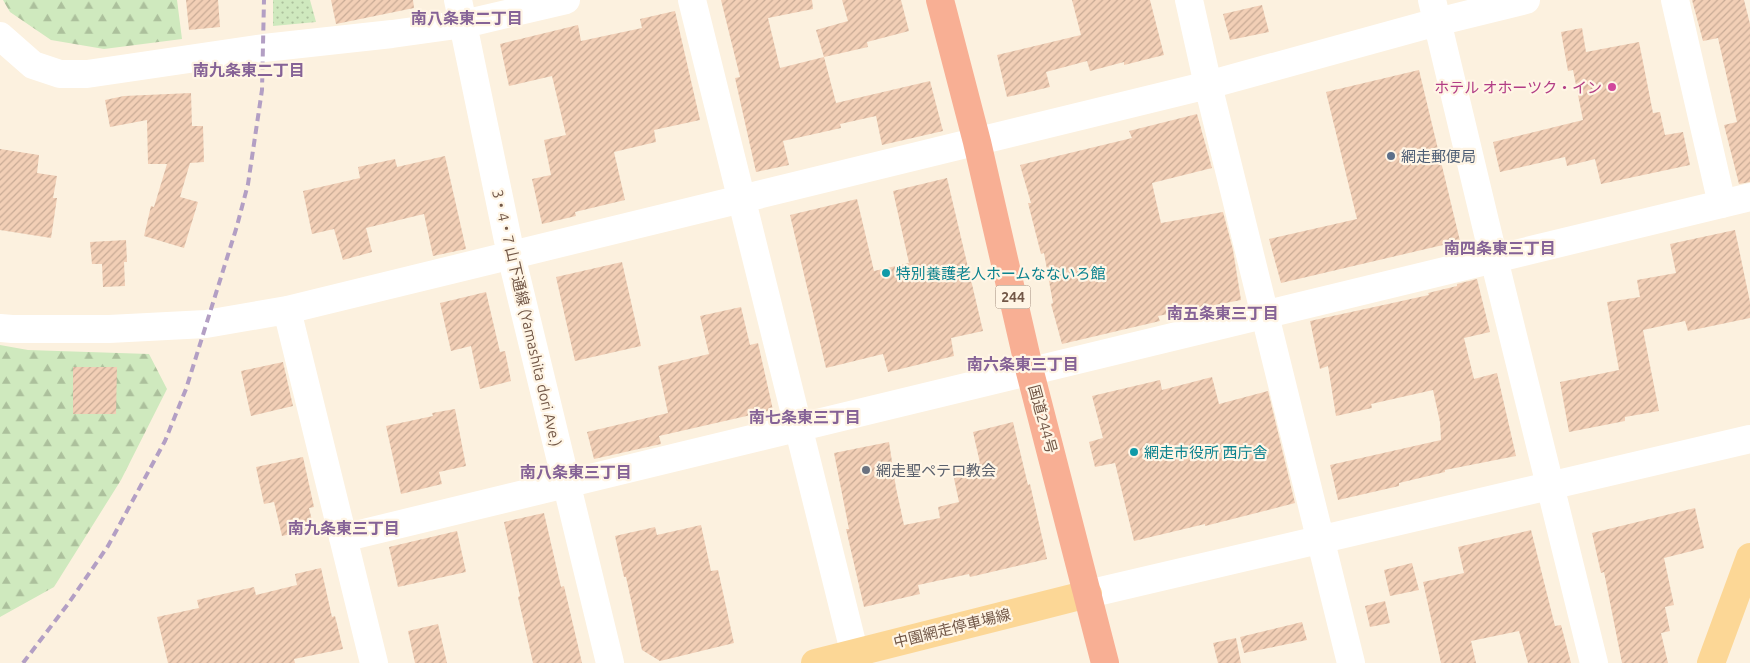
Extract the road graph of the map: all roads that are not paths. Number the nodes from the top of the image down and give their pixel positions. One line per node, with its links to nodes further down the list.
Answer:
1 (566, 0): 8 (street)
2 (692, 0): 13 (street)
3 (940, 0): 11 (highway, 国道244号 / 244)
4 (1189, 0): 10 (street)
5 (1526, 0): 7 (street)
6 (1675, 0): 14 (street)
7 (1435, 11): 10 (street); 16 (street)
8 (461, 12): 9 (street); 15 (street, 3・4・7 山下通線 (Yamashita dori Ave.))
9 (0, 36)
10 (1208, 85): 11 (street); 18 (street)
11 (977, 142): 13 (street); 20 (highway, 国道244号 / 244)
12 (1750, 197): 14 (street)
13 (742, 199): 15 (street); 21 (street)
14 (1722, 204): 16 (street)
15 (511, 256): 17 (street); 23 (street, 3・4・7 山下通線 (Yamashita dori Ave.))
16 (1494, 259): 18 (street); 24 (street)
17 (288, 310): 19 (street); 25 (street)
18 (1265, 315): 20 (street); 26 (street)
19 (0, 328)
20 (1030, 372): 21 (street); 28 (highway, 国道244号 / 244)
21 (799, 428): 23 (street); 29 (street)
22 (1750, 439): 24 (street)
23 (566, 484): 25 (street); 31 (street, 3・4・7 山下通線 (Yamashita dori Ave.))
24 (1550, 485): 26 (street); 35 (street)
25 (343, 538): 30 (street)
26 (1320, 539): 28 (street); 34 (street)
27 (1750, 557): 36 (main road)
28 (1088, 594): 29 (main road, 中園網走停車場線); 33 (highway, 国道244号 / 244)
29 (856, 658): 32 (main road, 中園網走停車場線)
30 (374, 663)
31 (610, 663)
32 (815, 663)
33 (1105, 663)
34 (1351, 663)
35 (1594, 663)
36 (1711, 663)

